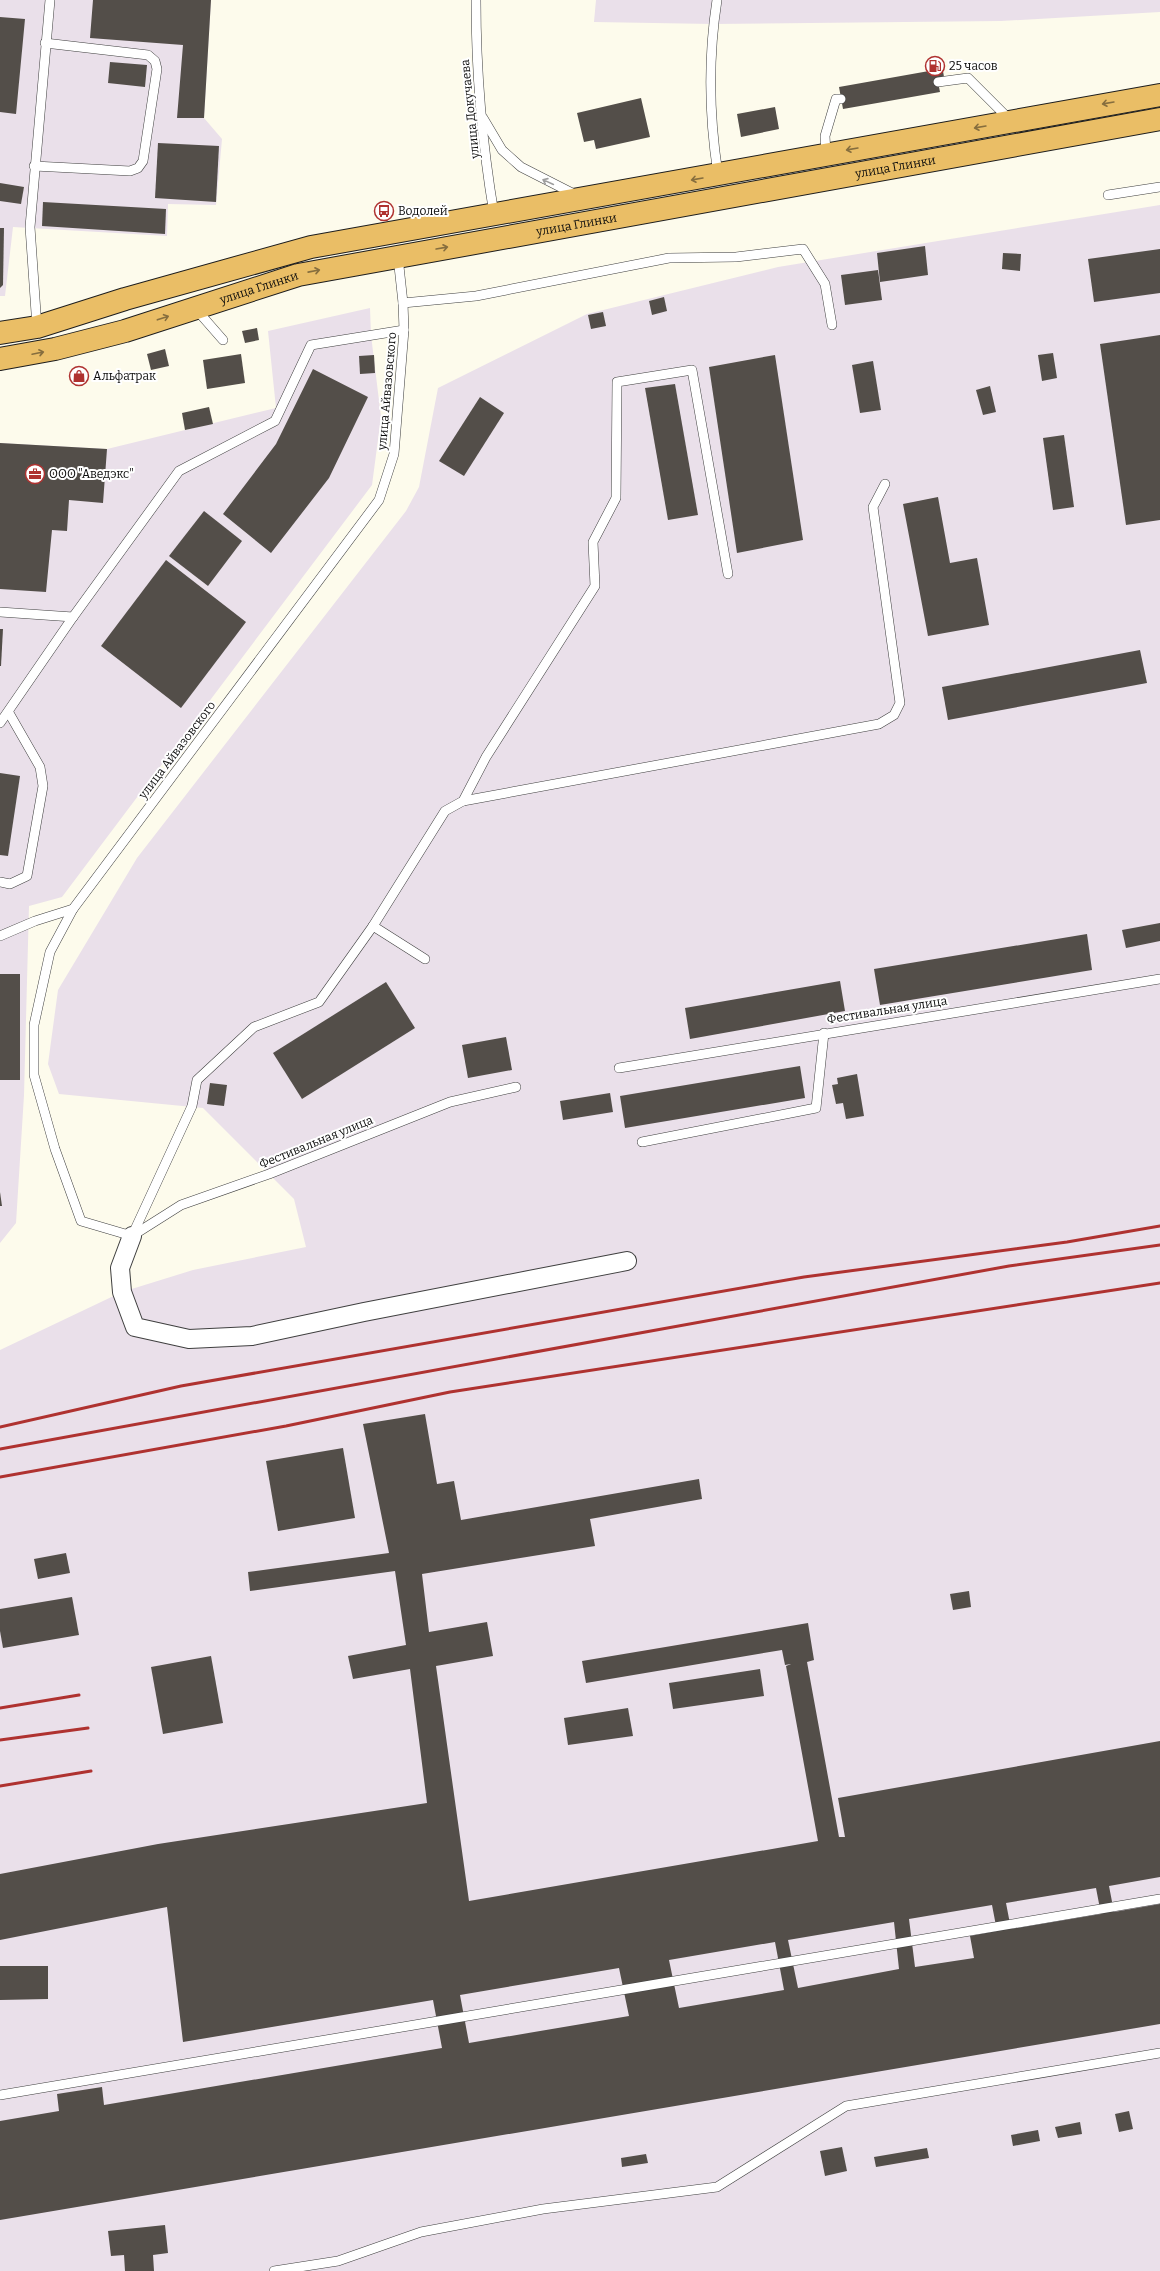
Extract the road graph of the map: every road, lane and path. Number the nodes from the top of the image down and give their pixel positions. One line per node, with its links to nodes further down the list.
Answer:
1 (50, 0): 4 (lane)
2 (476, 0): 8 (lane, улица Докучаева)
3 (717, 0): 13 (lane)
4 (46, 43): 12 (lane); 12 (lane)
5 (938, 82): 10 (lane)
6 (1150, 97): 9 (highway); 10 (highway, улица Глинки, one-way to 10)
7 (841, 99): 11 (lane)
8 (481, 115): 17 (lane, one-way to 8); 18 (lane, улица Докучаева)
9 (1152, 120): 16 (highway, улица Глинки)
10 (1011, 121): 11 (highway, улица Глинки, one-way to 11)
11 (826, 154): 13 (highway, улица Глинки)
12 (34, 166): 24 (lane)
13 (718, 175): 16 (highway); 17 (highway, улица Глинки, one-way to 17)
14 (1160, 187): 15 (lane)
15 (1108, 195)
16 (722, 197): 19 (highway, улица Глинки)
17 (583, 198): 18 (highway, улица Глинки)
18 (494, 214): 19 (highway); 24 (highway, улица Глинки)
19 (497, 238): 20 (highway, улица Глинки, one-way to 19)
20 (398, 256): 21 (lane, улица Айвазовского); 22 (highway, улица Глинки, one-way to 20)
21 (403, 303): 23 (lane); 25 (lane, улица Айвазовского)
22 (194, 308): 27 (lane); 28 (highway, улица Глинки, one-way to 22)
23 (832, 325)
24 (37, 327): 26 (highway, улица Глинки)
25 (404, 330): 32 (lane); 37 (lane, улица Айвазовского)
26 (0, 333)
27 (223, 340)
28 (0, 359)
29 (885, 484): 35 (lane)
30 (728, 574): 35 (lane)
31 (0, 612): 32 (lane)
32 (74, 617): 33 (lane)
33 (8, 713): 34 (lane); 36 (lane)
34 (0, 723)
35 (463, 801): 38 (lane)
36 (0, 882)
37 (73, 909): 39 (lane); 46 (lane, улица Айвазовского)
38 (373, 926): 40 (lane); 46 (lane)
39 (0, 936)
40 (425, 959)
41 (1160, 979): 42 (lane, Фестивальная улица)
42 (824, 1033): 43 (lane, Фестивальная улица); 45 (lane)
43 (619, 1068)
44 (516, 1087): 46 (lane, Фестивальная улица)
45 (642, 1142)
46 (132, 1236): 47 (street)
47 (628, 1261)
48 (1160, 1899): 50 (lane)
49 (1160, 2052): 51 (lane)
50 (0, 2095)
51 (274, 2271)

